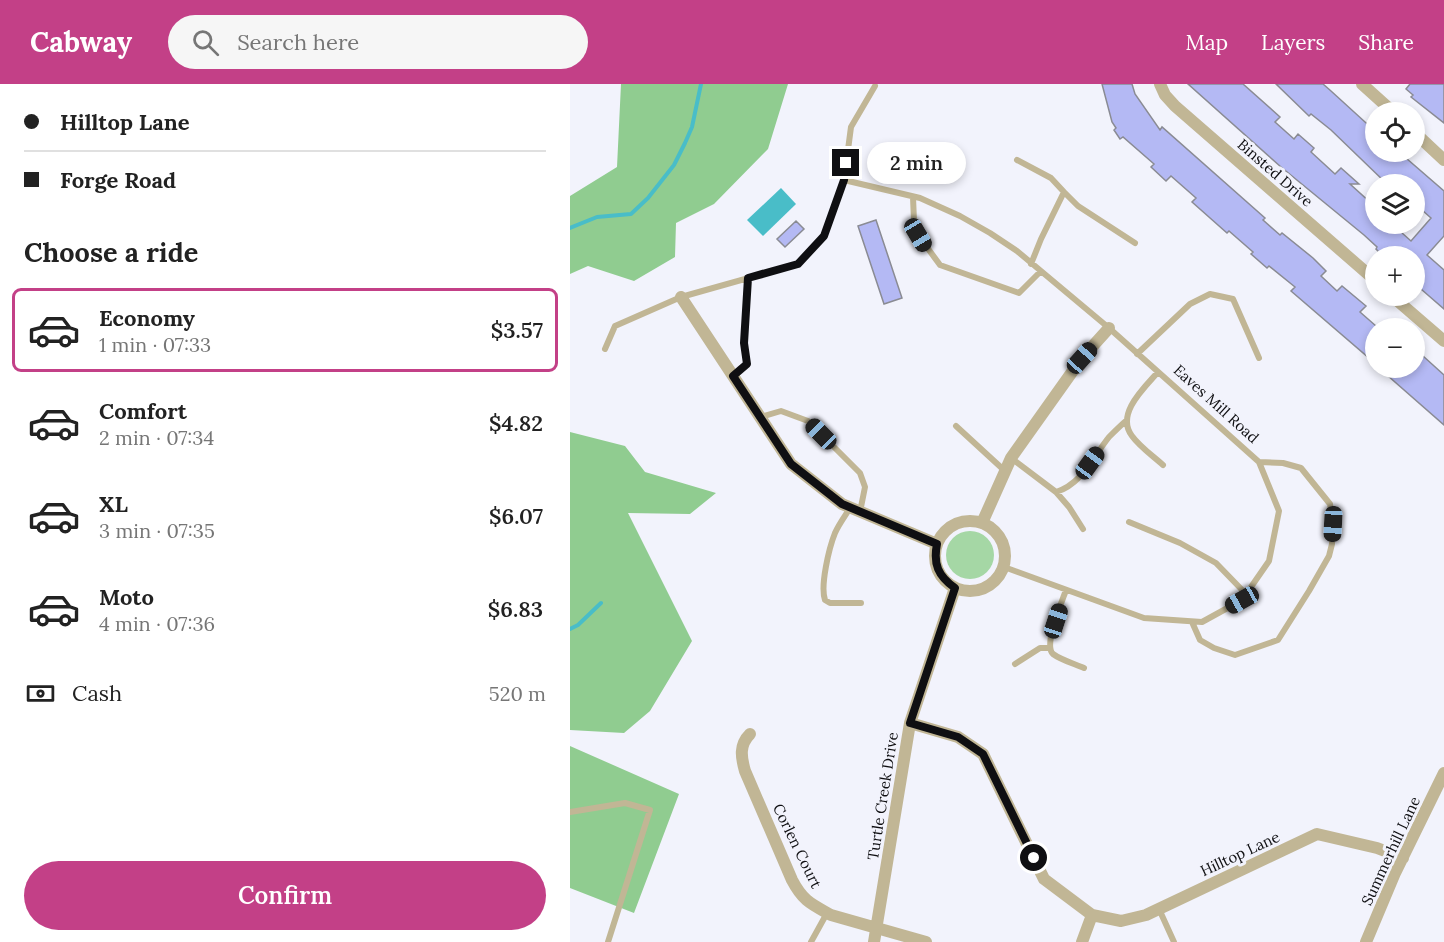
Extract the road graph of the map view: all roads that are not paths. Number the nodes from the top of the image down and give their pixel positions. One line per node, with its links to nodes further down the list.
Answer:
1 (1160, 84): 13 (street, Binsted Drive)
2 (1362, 84): 4 (street)
3 (875, 86): 8 (lane)
4 (1382, 102)
5 (1425, 142): 7 (street)
6 (1017, 160): 9 (lane)
7 (1444, 160)
8 (844, 180): 10 (lane, Eaves Mill Road); 15 (lane)
9 (1064, 192): 11 (lane); 12 (lane)
10 (913, 197): 12 (lane, Eaves Mill Road); 14 (lane)
11 (1135, 243)
12 (1031, 264): 14 (lane, Eaves Mill Road)
13 (1365, 271)
14 (1040, 272): 18 (lane, Eaves Mill Road)
15 (748, 278): 16 (lane); 24 (lane)
16 (681, 297): 20 (lane); 24 (street)
17 (1404, 306): 19 (street)
18 (1109, 328): 21 (lane, Eaves Mill Road); 28 (street)
19 (1444, 341)
20 (605, 349)
21 (1137, 354): 22 (lane); 23 (lane, Eaves Mill Road)
22 (1259, 358)
23 (1158, 372): 26 (lane); 29 (lane, Eaves Mill Road)
24 (733, 376): 25 (street)
25 (760, 417): 33 (street); 33 (lane)
26 (1126, 420): 30 (lane); 32 (lane)
27 (956, 426): 31 (lane)
28 (1011, 458): 31 (street); 32 (lane)
29 (1259, 462): 41 (lane, Eaves Mill Road); 43 (lane)
30 (1163, 465)
31 (1005, 471): 35 (street)
32 (1056, 492): 36 (lane)
33 (855, 510): 37 (street); 42 (lane)
34 (1129, 522): 41 (lane)
35 (982, 523): 37 (street); 38 (street)
36 (1083, 529)
37 (937, 544): 39 (street)
38 (1004, 567): 39 (street); 40 (lane, Eaves Mill Road)
39 (955, 588): 47 (street, Turtle Creek Drive)
40 (1066, 590): 43 (lane, Eaves Mill Road); 44 (lane)
41 (1246, 594): 43 (lane, Eaves Mill Road)
42 (861, 603)
43 (1192, 622)
44 (1050, 648): 45 (lane); 46 (lane)
45 (1015, 664)
46 (1084, 668)
47 (910, 723): 54 (street, Hilltop Lane); 55 (street, Turtle Creek Drive)
48 (750, 734): 53 (street, Corlen Court)
49 (1444, 773): 51 (street, Summerhill Lane)
50 (570, 812): 56 (lane)
51 (1403, 858): 52 (street, Hilltop Lane); 61 (street, Summerhill Lane)
52 (1159, 908): 54 (street, Hilltop Lane); 60 (lane)
53 (827, 913): 55 (street, Corlen Court); 57 (lane)
54 (1092, 915): 59 (street)
55 (876, 936): 58 (street, Corlen Court)
56 (608, 942)
57 (811, 942)
58 (926, 942)
59 (1082, 942)
60 (1174, 942)
61 (1366, 942)

